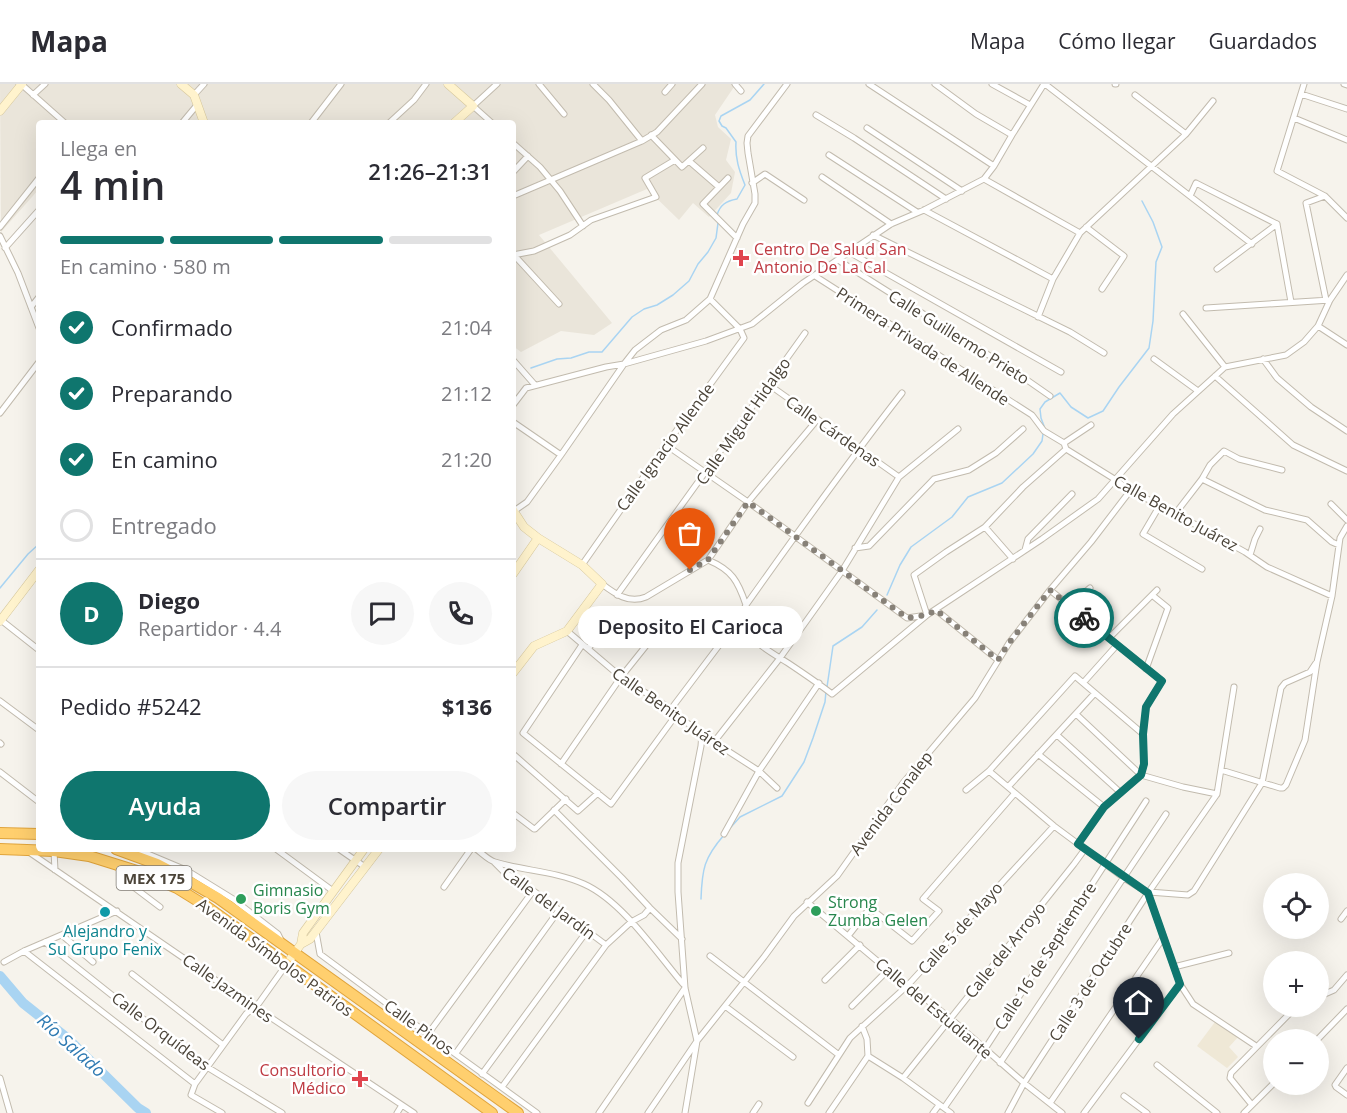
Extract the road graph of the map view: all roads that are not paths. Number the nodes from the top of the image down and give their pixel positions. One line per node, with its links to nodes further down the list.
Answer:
1 (20, 84): 25 (street); 32 (street)
2 (45, 84): 25 (street)
3 (181, 84): 26 (street)
4 (204, 84): 26 (street)
5 (341, 84): 39 (street)
6 (426, 84): 40 (street)
7 (448, 84): 30 (street)
8 (539, 84): 33 (street)
9 (593, 84): 48 (street)
10 (672, 84): 22 (street)
11 (702, 84): 45 (street)
12 (735, 84): 21 (street)
13 (787, 84): 63 (street)
14 (869, 84): 56 (street)
15 (935, 84): 46 (street)
16 (992, 84): 29 (street)
17 (1034, 84): 20 (street)
18 (1304, 84): 24 (street)
19 (495, 85): 30 (street)
20 (1044, 85): 29 (street); 55 (street)
21 (741, 91)
22 (664, 92)
23 (1135, 94): 44 (street)
24 (1301, 94): 31 (street); 35 (street)
25 (33, 95): 36 (street)
26 (194, 95): 28 (street)
27 (1213, 101): 44 (street)
28 (197, 105): 37 (street); 38 (street)
29 (1030, 105): 46 (street)
30 (474, 106): 41 (street); 42 (street)
31 (1347, 109)
32 (0, 111)
33 (564, 114)
34 (816, 116): 69 (street)
35 (1294, 118): 47 (street); 68 (street)
36 (62, 120)
37 (184, 120)
38 (203, 120)
39 (313, 120)
40 (392, 120)
41 (458, 120)
42 (489, 120)
43 (867, 128): 65 (street)
44 (1186, 134): 55 (street)
45 (651, 135): 48 (street); 53 (street)
46 (1012, 135): 56 (street)
47 (1347, 140)
48 (642, 141): 60 (street)
49 (516, 146): 52 (street)
50 (703, 148): 54 (street)
51 (829, 155): 72 (street)
52 (528, 156): 57 (street); 60 (street)
53 (675, 160): 54 (street); 77 (street)
54 (689, 161): 64 (street)
55 (1152, 165): 67 (street); 79 (street)
56 (994, 166): 61 (street)
57 (516, 169)
58 (822, 177): 75 (street)
59 (728, 178): 64 (street)
60 (550, 179): 66 (street); 77 (street)
61 (984, 179): 65 (street); 80 (street)
62 (36, 182): 78 (street)
63 (752, 183): 70 (street); 83 (street)
64 (719, 187): 83 (street)
65 (963, 190): 69 (street)
66 (516, 195)
67 (1190, 196): 76 (street); 84 (street)
68 (1325, 196): 74 (street); 96 (street)
69 (946, 198): 71 (street)
70 (804, 200)
71 (924, 210): 72 (street); 93 (street)
72 (917, 212): 75 (street)
73 (36, 213): 85 (street)
74 (1347, 218)
75 (891, 224): 82 (street)
76 (1277, 224): 84 (street); 98 (street)
77 (583, 226): 87 (street)
78 (0, 227)
79 (1086, 227): 80 (street); 94 (street)
80 (1080, 233): 93 (street)
81 (0, 236): 85 (street)
82 (873, 236): 86 (street); 103 (street)
83 (737, 238): 95 (street)
84 (1252, 244): 90 (street)
85 (5, 248): 100 (street)
86 (849, 252): 89 (street); 118 (street)
87 (516, 254)
88 (516, 258): 99 (street)
89 (838, 260): 91 (street); 124 (street, Calle Guillermo Prieto)
90 (1217, 269)
91 (815, 276): 107 (street); 127 (street, Primera Privada de Allende)
92 (1346, 278): 96 (street)
93 (1053, 279): 103 (street)
94 (1102, 290)
95 (710, 299): 104 (street); 115 (street)
96 (1328, 300): 98 (street); 106 (street)
97 (36, 301): 100 (street)
98 (1291, 302): 101 (street)
99 (559, 304)
100 (31, 307): 105 (street)
101 (1206, 308)
102 (1183, 314): 117 (street)
103 (1038, 317): 111 (street)
104 (729, 318): 107 (street); 109 (street)
105 (36, 320)
106 (1318, 326): 110 (street); 113 (street)
107 (740, 329): 109 (street); 136 (street, Calle Ignacio Allende)
108 (805, 333): 120 (street, Calle Miguel Hidalgo)
109 (726, 334): 115 (street)
110 (1347, 345)
111 (1104, 353)
112 (1154, 359): 122 (street)
113 (1263, 359): 117 (street); 132 (street)
114 (516, 363): 121 (street)
115 (624, 364): 121 (street); 139 (street)
116 (36, 366): 126 (street)
117 (1225, 367): 119 (street)
118 (1061, 372)
119 (1215, 376): 122 (street); 141 (street)
120 (768, 384): 128 (street, Calle Cárdenas); 142 (street, Calle Miguel Hidalgo)
121 (535, 385): 125 (street)
122 (1198, 391): 145 (street)
123 (902, 393): 138 (street)
124 (1050, 396)
125 (516, 401)
126 (0, 413)
127 (1032, 416): 137 (street, Calle Benito Juárez)
128 (817, 420): 138 (street, Calle Cárdenas); 148 (street)
129 (1347, 421): 132 (street)
130 (516, 424): 139 (street)
131 (1091, 425): 137 (street)
132 (1341, 426): 135 (street)
133 (958, 429): 143 (street)
134 (1023, 429): 161 (street)
135 (1347, 431)
136 (666, 445): 142 (street); 166 (street, Calle Ignacio Allende)
137 (1065, 446): 145 (street, Calle Benito Juárez); 156 (street)
138 (859, 448): 143 (street, Calle Cárdenas); 158 (street)
139 (561, 455): 151 (street)
140 (1282, 470): 144 (street)
141 (1347, 471)
142 (706, 473): 148 (street); 175 (street, Calle Miguel Hidalgo)
143 (899, 477): 161 (street)
144 (1202, 479): 152 (street); 160 (street)
145 (1116, 480): 146 (street, Calle Benito Juárez); 162 (street)
146 (1130, 491): 150 (street, Calle Benito Juárez); 173 (street, Avenida Conalep)
147 (1072, 494): 162 (street)
148 (748, 502): 158 (street); 165 (street)
149 (1331, 504): 154 (street)
150 (1160, 505): 152 (street, Calle Benito Juárez); 167 (street)
151 (516, 509)
152 (1175, 514): 163 (street, Calle Benito Juárez)
153 (516, 516): 159 (street)
154 (1347, 520)
155 (1347, 526): 160 (street)
156 (985, 527): 164 (street); 181 (street)
157 (1260, 529): 163 (street)
158 (794, 536): 169 (street); 178 (street)
159 (538, 538): 166 (street); 168 (street)
160 (1339, 545): 177 (street)
161 (855, 548): 169 (street)
162 (1025, 550): 164 (street)
163 (1250, 555): 177 (street, Calle Benito Juárez)
164 (1012, 559): 180 (street)
165 (708, 560): 175 (street); 178 (street)
166 (582, 566): 171 (street)
167 (1202, 569)
168 (516, 570)
169 (842, 571): 181 (street); 192 (street)
170 (36, 581): 183 (street)
171 (602, 584): 175 (street); 185 (street)
172 (1090, 588): 179 (street)
173 (1050, 590): 179 (street); 193 (street, Avenida Conalep)
174 (1157, 590): 176 (street)
175 (616, 595)
176 (1152, 595): 187 (street); 196 (street)
177 (1332, 596): 194 (street)
178 (747, 604): 182 (street)
179 (1069, 606): 187 (street)
180 (936, 610): 181 (street); 193 (street)
181 (927, 615): 198 (street)
182 (739, 619): 192 (street); 203 (street)
183 (0, 620): 190 (street)
184 (603, 629): 191 (street)
185 (567, 631): 188 (street, Calle Benito Juárez); 195 (street)
186 (653, 637): 197 (street)
187 (1109, 638): 189 (street)
188 (582, 645): 191 (street, Calle Benito Juárez); 213 (street)
189 (1117, 645): 196 (street); 199 (street)
190 (36, 649)
191 (588, 649): 197 (street, Calle Benito Juárez)
192 (780, 658): 198 (street); 210 (street)
193 (998, 660): 265 (street, Avenida Conalep)
194 (1317, 662): 219 (street); 219 (street)
195 (516, 669)
196 (1146, 669): 208 (street)
197 (621, 677): 203 (street, Calle Benito Juárez); 213 (street)
198 (819, 683): 215 (street)
199 (1083, 683): 201 (street); 216 (street)
200 (1234, 687): 214 (street)
201 (1095, 693): 204 (street); 208 (street)
202 (0, 701): 206 (street)
203 (670, 709): 205 (street, Calle Benito Juárez)
204 (1076, 714): 209 (street); 218 (street)
205 (676, 715): 207 (street, Calle Benito Juárez); 223 (street)
206 (36, 728)
207 (702, 733): 210 (street, Calle Benito Juárez); 278 (street)
208 (1143, 734): 218 (street)
209 (1057, 735): 211 (street); 225 (street)
210 (714, 742): 215 (street, Calle Benito Juárez)
211 (1038, 754): 220 (street); 230 (street)
212 (516, 757): 227 (street)
213 (561, 764): 223 (street)
214 (1221, 770): 219 (street); 226 (street)
215 (759, 771): 221 (street, Calle Benito Juárez); 237 (street)
216 (989, 771): 220 (street, Calle 16 de Septiembre); 222 (street)
217 (0, 772): 228 (street)
218 (1141, 775): 225 (street); 226 (street)
219 (1262, 783): 264 (street)
220 (1008, 787): 224 (street, Calle 16 de Septiembre)
221 (777, 788)
222 (966, 790)
223 (598, 793): 227 (street)
224 (1015, 793): 234 (street, Calle 16 de Septiembre); 276 (street)
225 (1121, 793): 230 (street)
226 (1217, 794): 264 (street, Calle 3 de Octubre)
227 (566, 799): 231 (street)
228 (36, 800)
229 (1146, 801): 255 (street)
230 (1104, 807): 238 (street)
231 (554, 810): 233 (street); 267 (street)
232 (1167, 814): 260 (street)
233 (516, 815)
234 (1054, 826): 238 (street, Calle 16 de Septiembre); 296 (street, Calle 5 de Mayo)
235 (0, 833): 236 (highway)
236 (36, 834)
237 (724, 834)
238 (1078, 844): 241 (street, Calle 16 de Septiembre)
239 (0, 849): 240 (highway, Avenida Símbolos Patrios / MEX 175)
240 (26, 849): 242 (highway, Avenida Símbolos Patrios / MEX 175); 258 (street, Calle Jazmines)
241 (1084, 849): 255 (street, Calle 16 de Septiembre); 304 (street, Calle del Arroyo)
242 (36, 850)
243 (54, 852): 258 (street)
244 (61, 852): 256 (highway, Avenida Símbolos Patrios / MEX 175)
245 (124, 852): 259 (highway, Avenida Símbolos Patrios / MEX 175)
246 (142, 852): 259 (street)
247 (280, 852): 262 (street)
248 (343, 852): 253 (street)
249 (362, 852): 253 (street)
250 (377, 852): 257 (street)
251 (469, 852): 261 (street)
252 (480, 852): 254 (street, Calle del Jardín)
253 (355, 861): 257 (street); 262 (street)
254 (492, 861): 263 (street, Calle del Jardín); 272 (street)
255 (1104, 864): 260 (street, Calle 16 de Septiembre); 312 (street, Calle 16 de Septiembre)
256 (121, 866): 266 (street); 288 (highway, Avenida Símbolos Patrios / MEX 175)
257 (365, 867): 274 (street)
258 (55, 870): 269 (street, Calle Jazmines)
259 (184, 874): 282 (highway, Avenida Símbolos Patrios / MEX 175)
260 (1124, 878): 264 (street, Calle 16 de Septiembre); 318 (street)
261 (444, 887)
262 (333, 891): 282 (street)
263 (533, 891): 268 (street, Calle del Jardín); 307 (street)
264 (1148, 892): 277 (street); 325 (street, Calle 3 de Octubre)
265 (807, 902): 276 (street, Calle del Estudiante); 294 (street, Avenida Conalep)
266 (160, 907)
267 (650, 908): 272 (street); 278 (street)
268 (559, 910): 273 (street, Calle del Jardín); 313 (street)
269 (117, 911): 275 (street); 301 (street, Calle Jazmines)
270 (1347, 911): 271 (street)
271 (1341, 919)
272 (631, 922): 280 (street); 297 (street)
273 (587, 931): 280 (street, Calle del Jardín); 322 (street)
274 (316, 932): 282 (street); 307 (street, Calle Pinos)
275 (62, 935): 279 (street); 287 (street)
276 (848, 936): 281 (street, Calle del Estudiante)
277 (1163, 938): 289 (street); 332 (street)
278 (682, 939): 297 (street)
279 (45, 942): 283 (street); 320 (street, Calle Orquídeas)
280 (606, 945): 327 (street)
281 (860, 945): 290 (street, Calle del Estudiante); 293 (street)
282 (298, 948): 288 (street); 315 (highway, Avenida Símbolos Patrios / MEX 175)
283 (24, 951): 286 (street); 326 (street)
284 (1229, 954): 289 (street)
285 (710, 956): 294 (street)
286 (4, 962)
287 (93, 962)
288 (286, 964): 301 (street); 342 (highway, Avenida Símbolos Patrios / MEX 175)
289 (1174, 967): 295 (street)
290 (888, 970): 296 (street, Calle del Estudiante); 300 (street)
291 (132, 974): 309 (street)
292 (1347, 975): 298 (street)
293 (825, 980)
294 (744, 982): 299 (street, Avenida Conalep); 314 (street)
295 (1180, 984): 310 (street); 354 (street)
296 (908, 986): 304 (street, Calle del Estudiante); 305 (street, Calle 5 de Mayo)
297 (684, 987): 308 (street); 345 (street)
298 (1329, 992)
299 (725, 1006): 308 (street, Avenida Conalep); 317 (street)
300 (852, 1006)
301 (255, 1007): 309 (street); 334 (street, Calle Jazmines)
302 (1347, 1009): 306 (street)
303 (1286, 1017): 310 (street)
304 (950, 1018): 312 (street, Calle del Estudiante); 324 (street, Calle del Arroyo)
305 (862, 1026): 314 (street, Calle 5 de Mayo); 316 (street)
306 (1328, 1029)
307 (428, 1034): 311 (street, Calle Pinos)
308 (697, 1041): 346 (street, Avenida Conalep); 347 (street)
309 (223, 1045): 320 (street)
310 (1256, 1046): 335 (street)
311 (446, 1047): 313 (street, Calle Pinos); 315 (street)
312 (985, 1049): 318 (street, Calle del Estudiante); 336 (street, Calle 16 de Septiembre)
313 (456, 1053): 322 (street, Calle Pinos)
314 (839, 1055): 331 (street, Calle 5 de Mayo)
315 (439, 1056): 343 (highway, Avenida Símbolos Patrios / MEX 175)
316 (868, 1056): 324 (street); 349 (street)
317 (793, 1057)
318 (1000, 1063): 325 (street, Calle del Estudiante)
319 (1157, 1065): 356 (street)
320 (207, 1067): 326 (street); 339 (street, Calle Orquídeas)
321 (1347, 1068): 329 (street)
322 (482, 1074): 327 (street, Calle Pinos)
323 (0, 1078): 337 (street)
324 (903, 1078): 336 (street)
325 (1024, 1083): 332 (street, Calle del Estudiante); 352 (street, Calle 3 de Octubre)
326 (195, 1084): 338 (street)
327 (502, 1087): 344 (street, Calle Pinos)
328 (1263, 1094): 335 (street)
329 (1347, 1095)
330 (1124, 1096): 355 (street)
331 (808, 1103)
332 (1050, 1103): 353 (street, Calle del Estudiante)
333 (759, 1104): 348 (street)
334 (402, 1105): 340 (street); 341 (street, Calle Jazmines)
335 (1252, 1105): 357 (street)
336 (942, 1106): 350 (street, Calle 16 de Septiembre); 351 (street)
337 (10, 1113)
338 (222, 1113)
339 (282, 1113)
340 (397, 1113)
341 (414, 1113)
342 (492, 1113)
343 (518, 1113)
344 (537, 1113)
345 (599, 1113)
346 (648, 1113)
347 (685, 1113)
348 (753, 1113)
349 (829, 1113)
350 (933, 1113)
351 (951, 1113)
352 (1008, 1113)
353 (1062, 1113)
354 (1084, 1113)
355 (1147, 1113)
356 (1217, 1113)
357 (1244, 1113)

